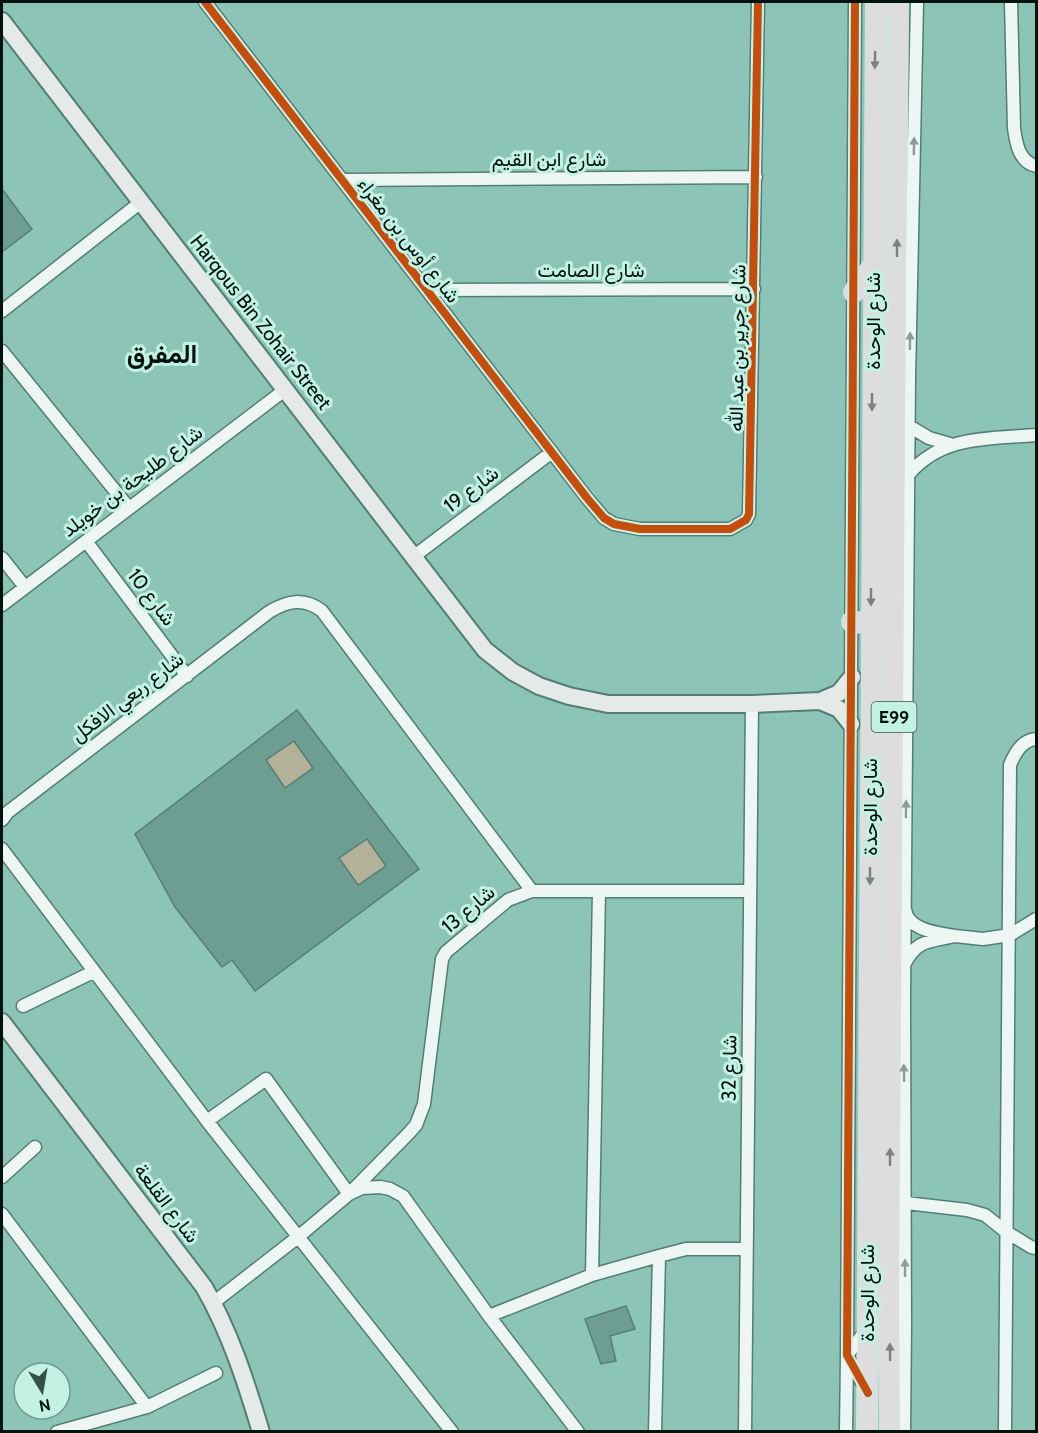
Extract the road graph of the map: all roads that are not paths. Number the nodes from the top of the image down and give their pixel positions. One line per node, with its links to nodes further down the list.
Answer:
1 (206, 2): 11 (street, شارع أوس بن مغراء)
2 (759, 2): 10 (street, شارع جرير بن عبد الله)
3 (855, 2): 16 (street)
4 (876, 2): 13 (main road, شارع الوحدة / E99, one-way to 13)
5 (898, 2): 19 (main road, شارع الوحدة / E99, one-way to 5)
6 (917, 2): 20 (street, one-way to 6)
7 (1011, 2): 9 (street)
8 (2, 21): 12 (street, Harqous Bin Zohair Street)
9 (1036, 166)
10 (756, 177): 11 (street, شارع ابن القيم); 14 (street, شارع جرير بن عبد الله)
11 (343, 180): 15 (street, شارع أوس بن مغراء)
12 (141, 202): 17 (street); 21 (street, Harqous Bin Zohair Street)
13 (873, 266): 16 (main road); 35 (main road, شارع الوحدة / E99, one-way to 35)
14 (754, 289): 15 (street, شارع الصامت); 27 (street, شارع جرير بن عبد الله)
15 (427, 290): 25 (street, شارع أوس بن مغراء)
16 (854, 292): 35 (street)
17 (2, 311)
18 (2, 351): 28 (street)
19 (897, 357): 20 (main road); 29 (main road, شارع الوحدة / E99)
20 (909, 378): 22 (street)
21 (286, 389): 28 (street, شارع طليحة بن خويلد); 31 (street, Harqous Bin Zohair Street)
22 (909, 426): 24 (street); 26 (street)
23 (1036, 435): 24 (street)
24 (950, 444): 26 (street)
25 (552, 452): 27 (street, شارع أوس بن مغراء); 31 (street, شارع 19)
26 (909, 474): 29 (street)
27 (587, 498)
28 (129, 508): 30 (street, شارع طليحة بن خويلد)
29 (902, 525): 43 (main road, شارع الوحدة / E99); 45 (street, one-way to 29)
30 (86, 541): 33 (street, شارع طليحة بن خويلد); 36 (street, شارع 10)
31 (413, 557): 39 (street, Harqous Bin Zohair Street)
32 (2, 558): 33 (street)
33 (25, 587): 34 (street, شارع طليحة بن خويلد)
34 (2, 605)
35 (862, 623): 37 (street); 70 (main road, شارع الوحدة / E99, one-way to 70)
36 (187, 676): 42 (street, شارع ربعي الافكل); 46 (street, شارع ربعي الافكل)
37 (852, 677): 38 (street); 40 (street)
38 (820, 702): 39 (street, Harqous Bin Zohair Street); 40 (street)
39 (752, 704): 48 (street, شارع 32)
40 (851, 724): 77 (street)
41 (1036, 739): 51 (street)
42 (5, 816)
43 (894, 844): 45 (street); 58 (main road, شارع الوحدة / E99)
44 (2, 849): 54 (street)
45 (905, 868): 49 (street)
46 (532, 891): 47 (street, شارع 13); 62 (street, شارع 13)
47 (599, 891): 48 (street, شارع 13); 71 (street)
48 (750, 891): 68 (street, شارع 32)
49 (905, 908): 52 (street); 53 (street)
50 (1036, 919): 51 (street)
51 (1010, 935): 52 (street); 65 (street)
52 (955, 936): 53 (street)
53 (903, 969): 55 (street)
54 (93, 972): 56 (street); 59 (street)
55 (903, 1000): 58 (street); 63 (street, one-way to 55)
56 (23, 1006)
57 (2, 1022): 73 (street, شارع القلعة)
58 (891, 1031): 72 (main road, شارع الوحدة / E99, one-way to 58)
59 (207, 1121): 62 (street); 66 (street)
60 (35, 1147): 61 (street)
61 (2, 1177)
62 (349, 1194): 66 (street, شارع 13); 74 (street)
63 (906, 1203): 65 (street); 75 (street, one-way to 63)
64 (2, 1214): 80 (street)
65 (1005, 1231): 67 (street); 91 (street)
66 (297, 1238): 73 (street, شارع 13); 84 (street)
67 (1036, 1248)
68 (746, 1249): 69 (street); 86 (street, شارع 32)
69 (659, 1256): 71 (street); 85 (street)
70 (866, 1266): 72 (main road); 76 (main road, شارع الوحدة / E99)
71 (592, 1275): 74 (street)
72 (889, 1288): 75 (street); 89 (main road, شارع الوحدة / E99, one-way to 72)
73 (213, 1304): 83 (street, شارع القلعة)
74 (489, 1316): 81 (street)
75 (905, 1326): 90 (street)
76 (867, 1329): 77 (street); 79 (main road, شارع الوحدة / E99)
77 (847, 1355): 79 (street); 87 (street)
78 (216, 1373): 80 (street)
79 (868, 1393): 88 (main road, شارع الوحدة / E99)
80 (147, 1407): 82 (street)
81 (572, 1429)
82 (57, 1431)
83 (261, 1431)
84 (452, 1431)
85 (655, 1431)
86 (745, 1431)
87 (846, 1431)
88 (867, 1431)
89 (890, 1431)
90 (904, 1431)
91 (1005, 1431)

